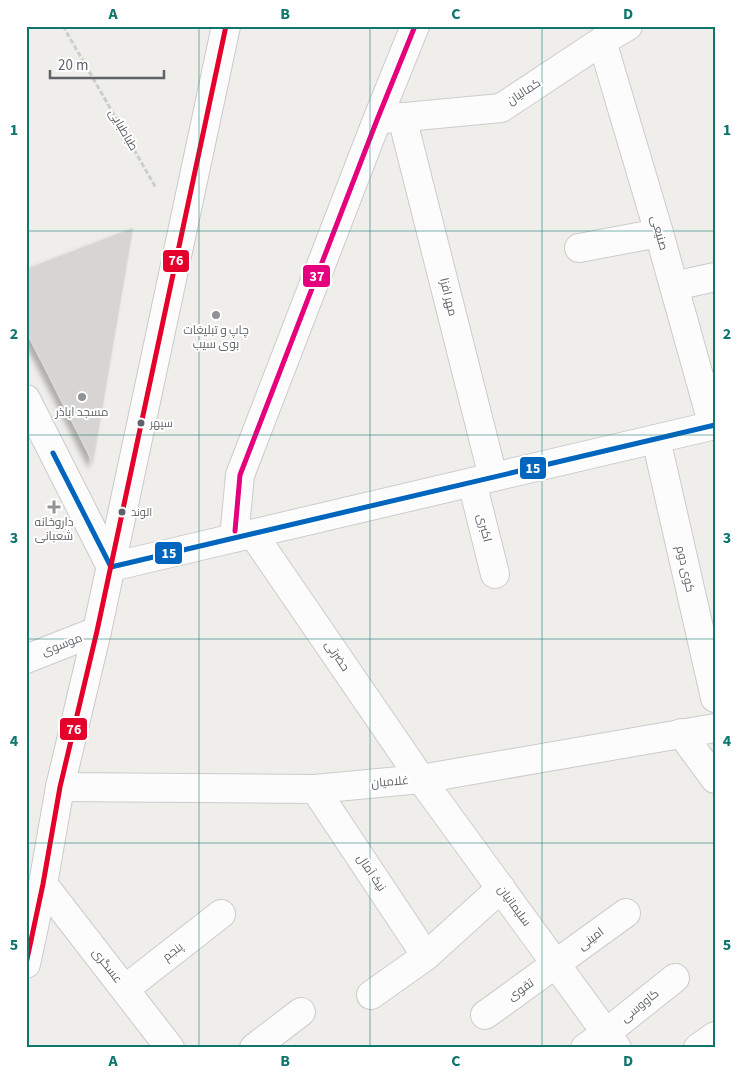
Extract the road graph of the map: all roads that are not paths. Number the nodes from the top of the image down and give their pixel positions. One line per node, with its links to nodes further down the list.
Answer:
1 (226, 26): 15 (street)
2 (628, 26): 4 (street, کمالیان)
3 (412, 27): 5 (street)
4 (602, 41): 5 (street, کمالیان); 6 (street, صنیعی)
5 (389, 118): 13 (street, مهر افزا); 14 (street)
6 (660, 233): 7 (street); 9 (street, صنیعی)
7 (579, 248)
8 (715, 277): 9 (street)
9 (674, 286): 11 (street, صنیعی)
10 (26, 400): 15 (street)
11 (714, 426): 12 (street)
12 (656, 439): 13 (street); 19 (street, کوی دوم)
13 (483, 479): 14 (street); 16 (street, اکبری)
14 (244, 536): 15 (street); 22 (street, حضرتی)
15 (111, 567): 17 (street)
16 (496, 574)
17 (97, 631): 18 (street, موسوی); 24 (street)
18 (26, 659)
19 (715, 698)
20 (715, 728): 21 (street, غلامیان)
21 (681, 733): 22 (street, غلامیان); 23 (street)
22 (421, 779): 25 (street, غلامیان); 27 (street, سلیمانیان)
23 (715, 779)
24 (60, 787): 25 (street, غلامیان); 26 (street)
25 (315, 789): 30 (street, نیک آمال)
26 (43, 884): 31 (street); 34 (street, عسگری)
27 (501, 888): 30 (street); 32 (street, سلیمانیان)
28 (626, 913): 32 (street, امینی)
29 (221, 914): 34 (street, پنجم)
30 (426, 956): 35 (street)
31 (26, 964)
32 (556, 964): 37 (street, تقوی); 39 (street, سلیمانیان)
33 (674, 978): 39 (street, کاووسی)
34 (125, 989): 40 (street, عسگری)
35 (371, 995)
36 (301, 1012): 41 (street)
37 (485, 1015)
38 (715, 1036): 42 (street)
39 (603, 1043)
40 (170, 1048)
41 (254, 1048)
42 (698, 1048)

